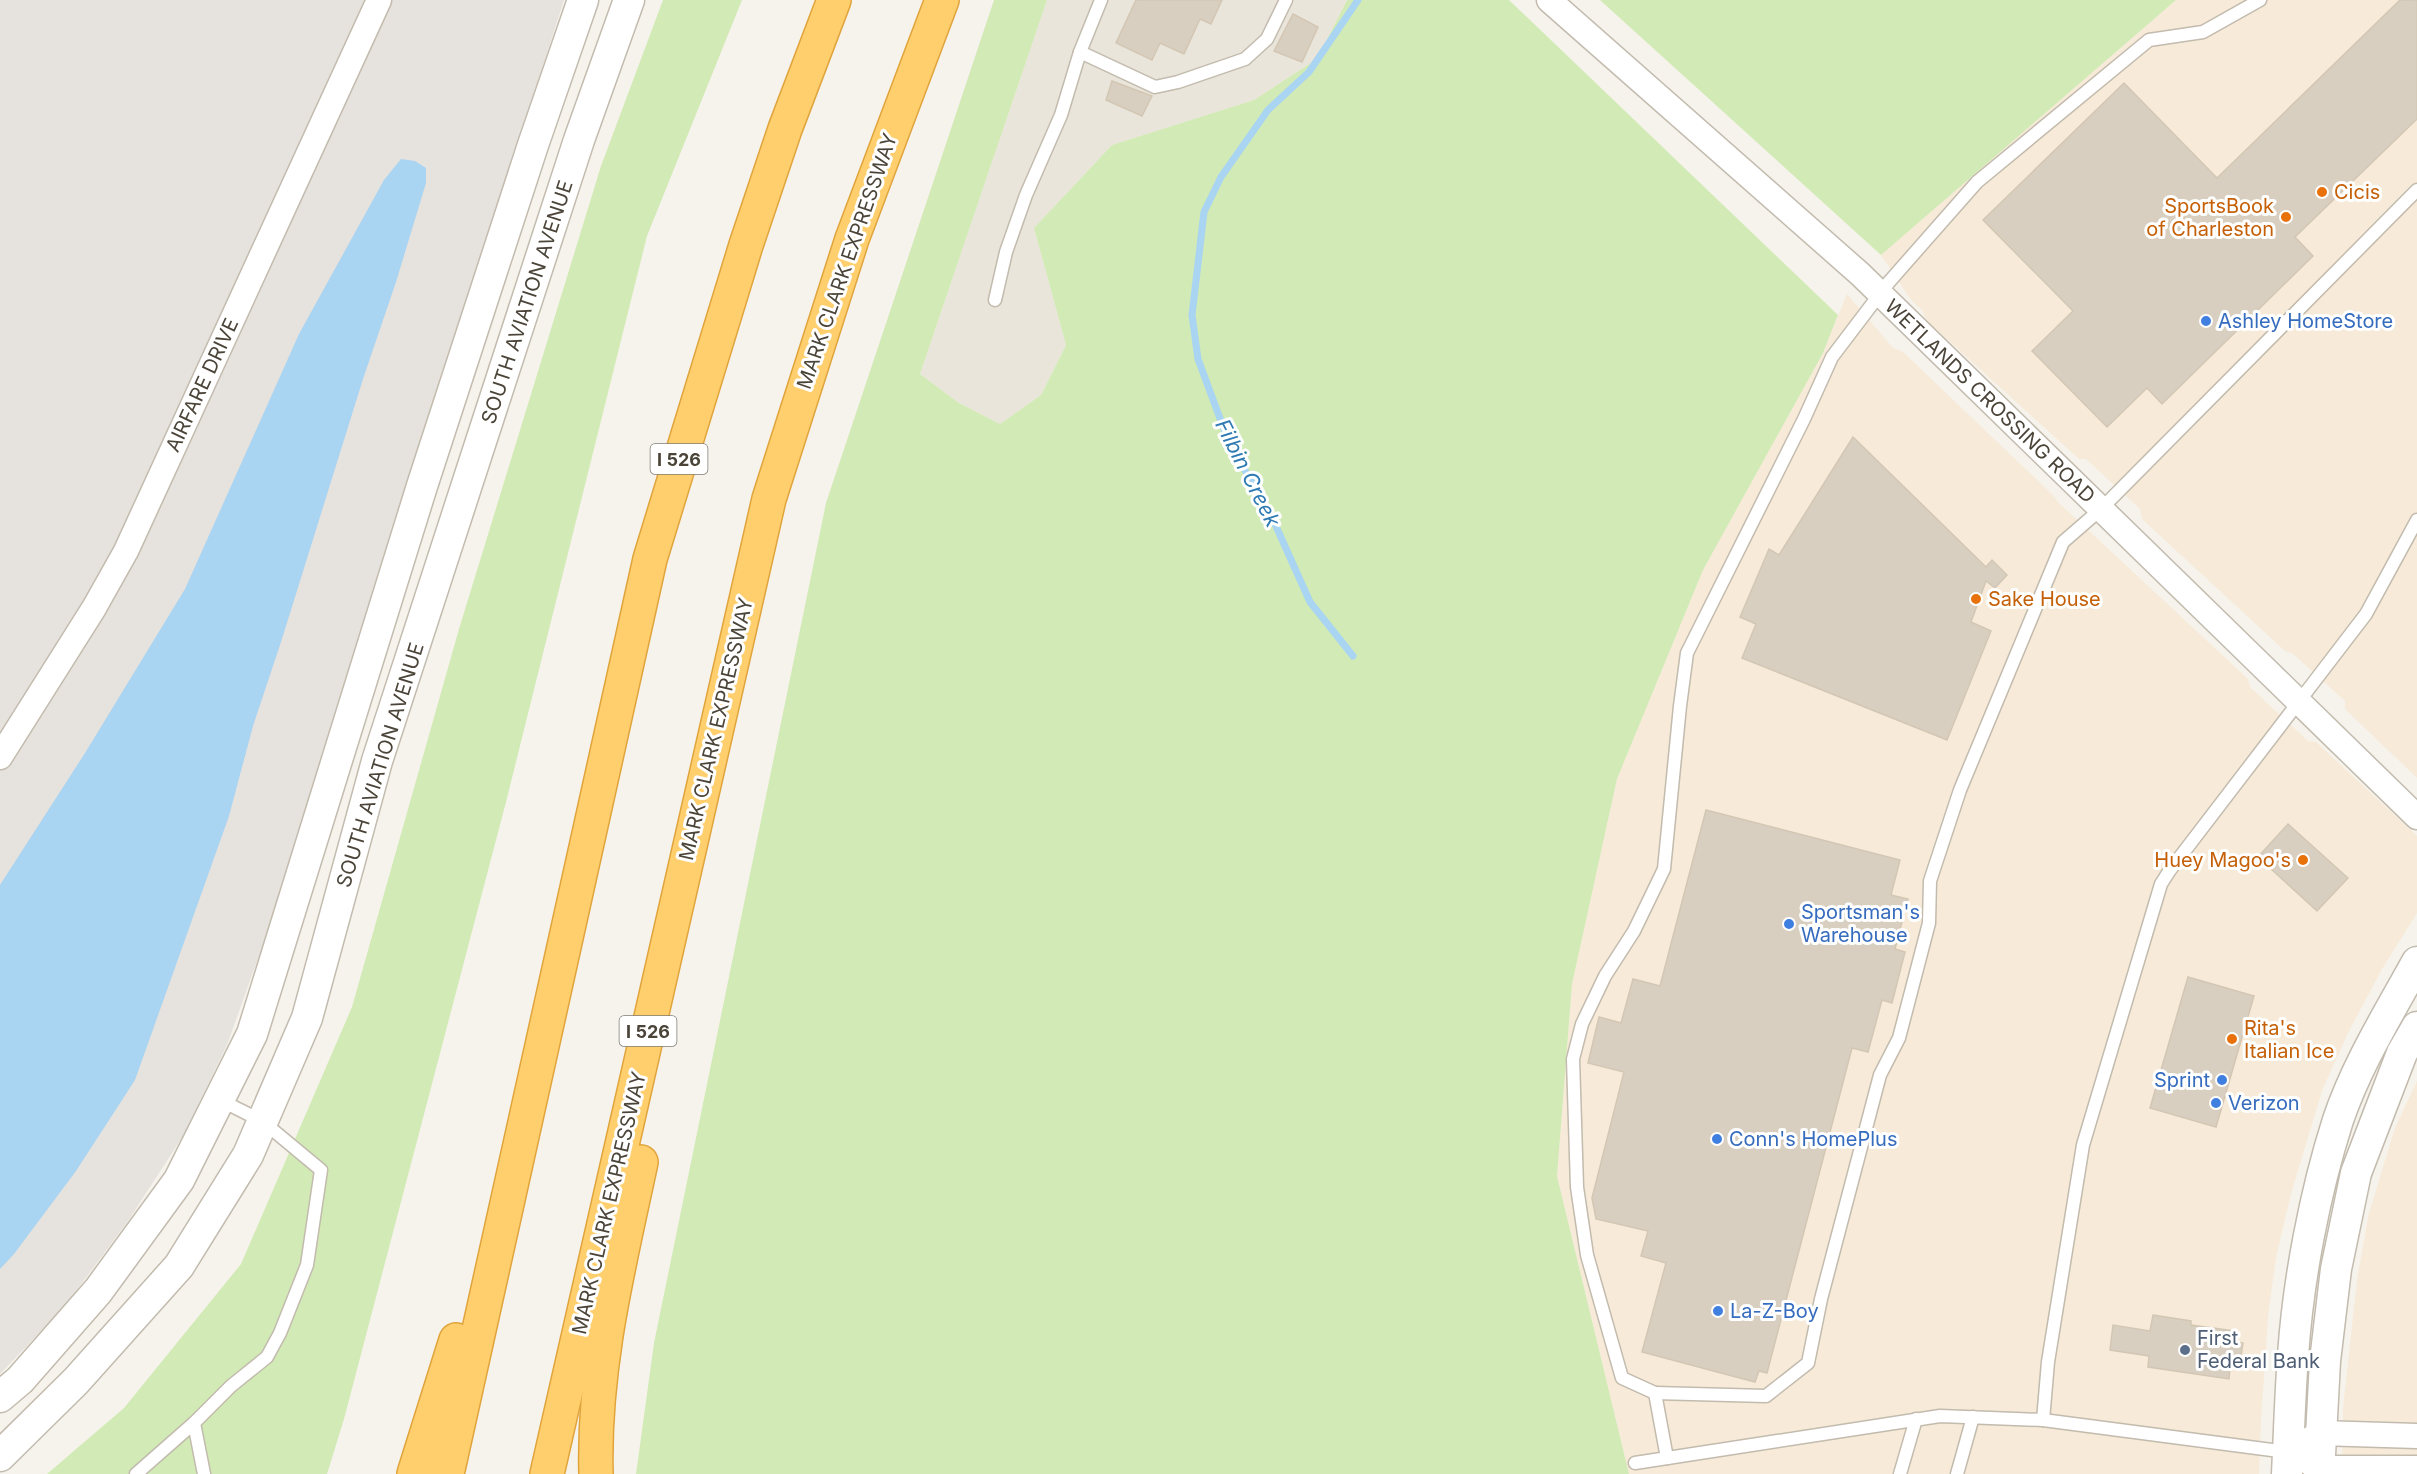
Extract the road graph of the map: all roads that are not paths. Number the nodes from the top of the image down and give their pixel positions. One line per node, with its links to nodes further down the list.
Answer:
1 (379, 0): 18 (street, AIRFARE DRIVE)
2 (583, 0): 23 (street)
3 (629, 0): 24 (street, SOUTH AVIATION AVENUE)
4 (834, 0): 20 (highway, I 526)
5 (942, 0): 16 (highway, MARK CLARK EXPRESSWAY / I 526)
6 (1101, 0): 10 (lane)
7 (1286, 0): 10 (lane)
8 (1549, 0): 12 (street, WETLANDS CROSSING ROAD)
9 (2260, 0): 12 (lane)
10 (1080, 52): 13 (lane)
11 (2417, 190): 14 (lane)
12 (1880, 293): 14 (street, WETLANDS CROSSING ROAD); 25 (lane)
13 (995, 300)
14 (2101, 509): 17 (street, WETLANDS CROSSING ROAD); 25 (lane)
15 (2417, 520): 17 (lane)
16 (748, 588): 43 (highway, MARK CLARK EXPRESSWAY / I 526); 44 (highway)
17 (2298, 701): 19 (street, WETLANDS CROSSING ROAD); 29 (lane)
18 (0, 757)
19 (2417, 817)
20 (567, 930): 41 (highway); 42 (highway, I 526)
21 (2417, 962): 36 (street)
22 (2417, 1027): 31 (street)
23 (219, 1099): 24 (lane); 26 (street)
24 (262, 1121): 30 (lane); 33 (street, SOUTH AVIATION AVENUE)
25 (1655, 1393): 34 (lane)
26 (0, 1397)
27 (1973, 1417): 28 (lane); 29 (lane); 46 (lane)
28 (1916, 1419): 34 (lane); 45 (lane)
29 (2043, 1420): 36 (lane)
30 (194, 1423): 39 (lane); 40 (lane)
31 (2320, 1433): 32 (street); 36 (street); 38 (street)
32 (2417, 1436)
33 (0, 1456)
34 (1666, 1458): 35 (lane)
35 (1635, 1463)
36 (2288, 1463): 38 (street)
37 (2417, 1468): 38 (street)
38 (2319, 1471)
39 (136, 1474)
40 (204, 1474)
41 (414, 1474)
42 (447, 1474)
43 (547, 1474)
44 (596, 1474)
45 (1900, 1474)
46 (1957, 1474)

